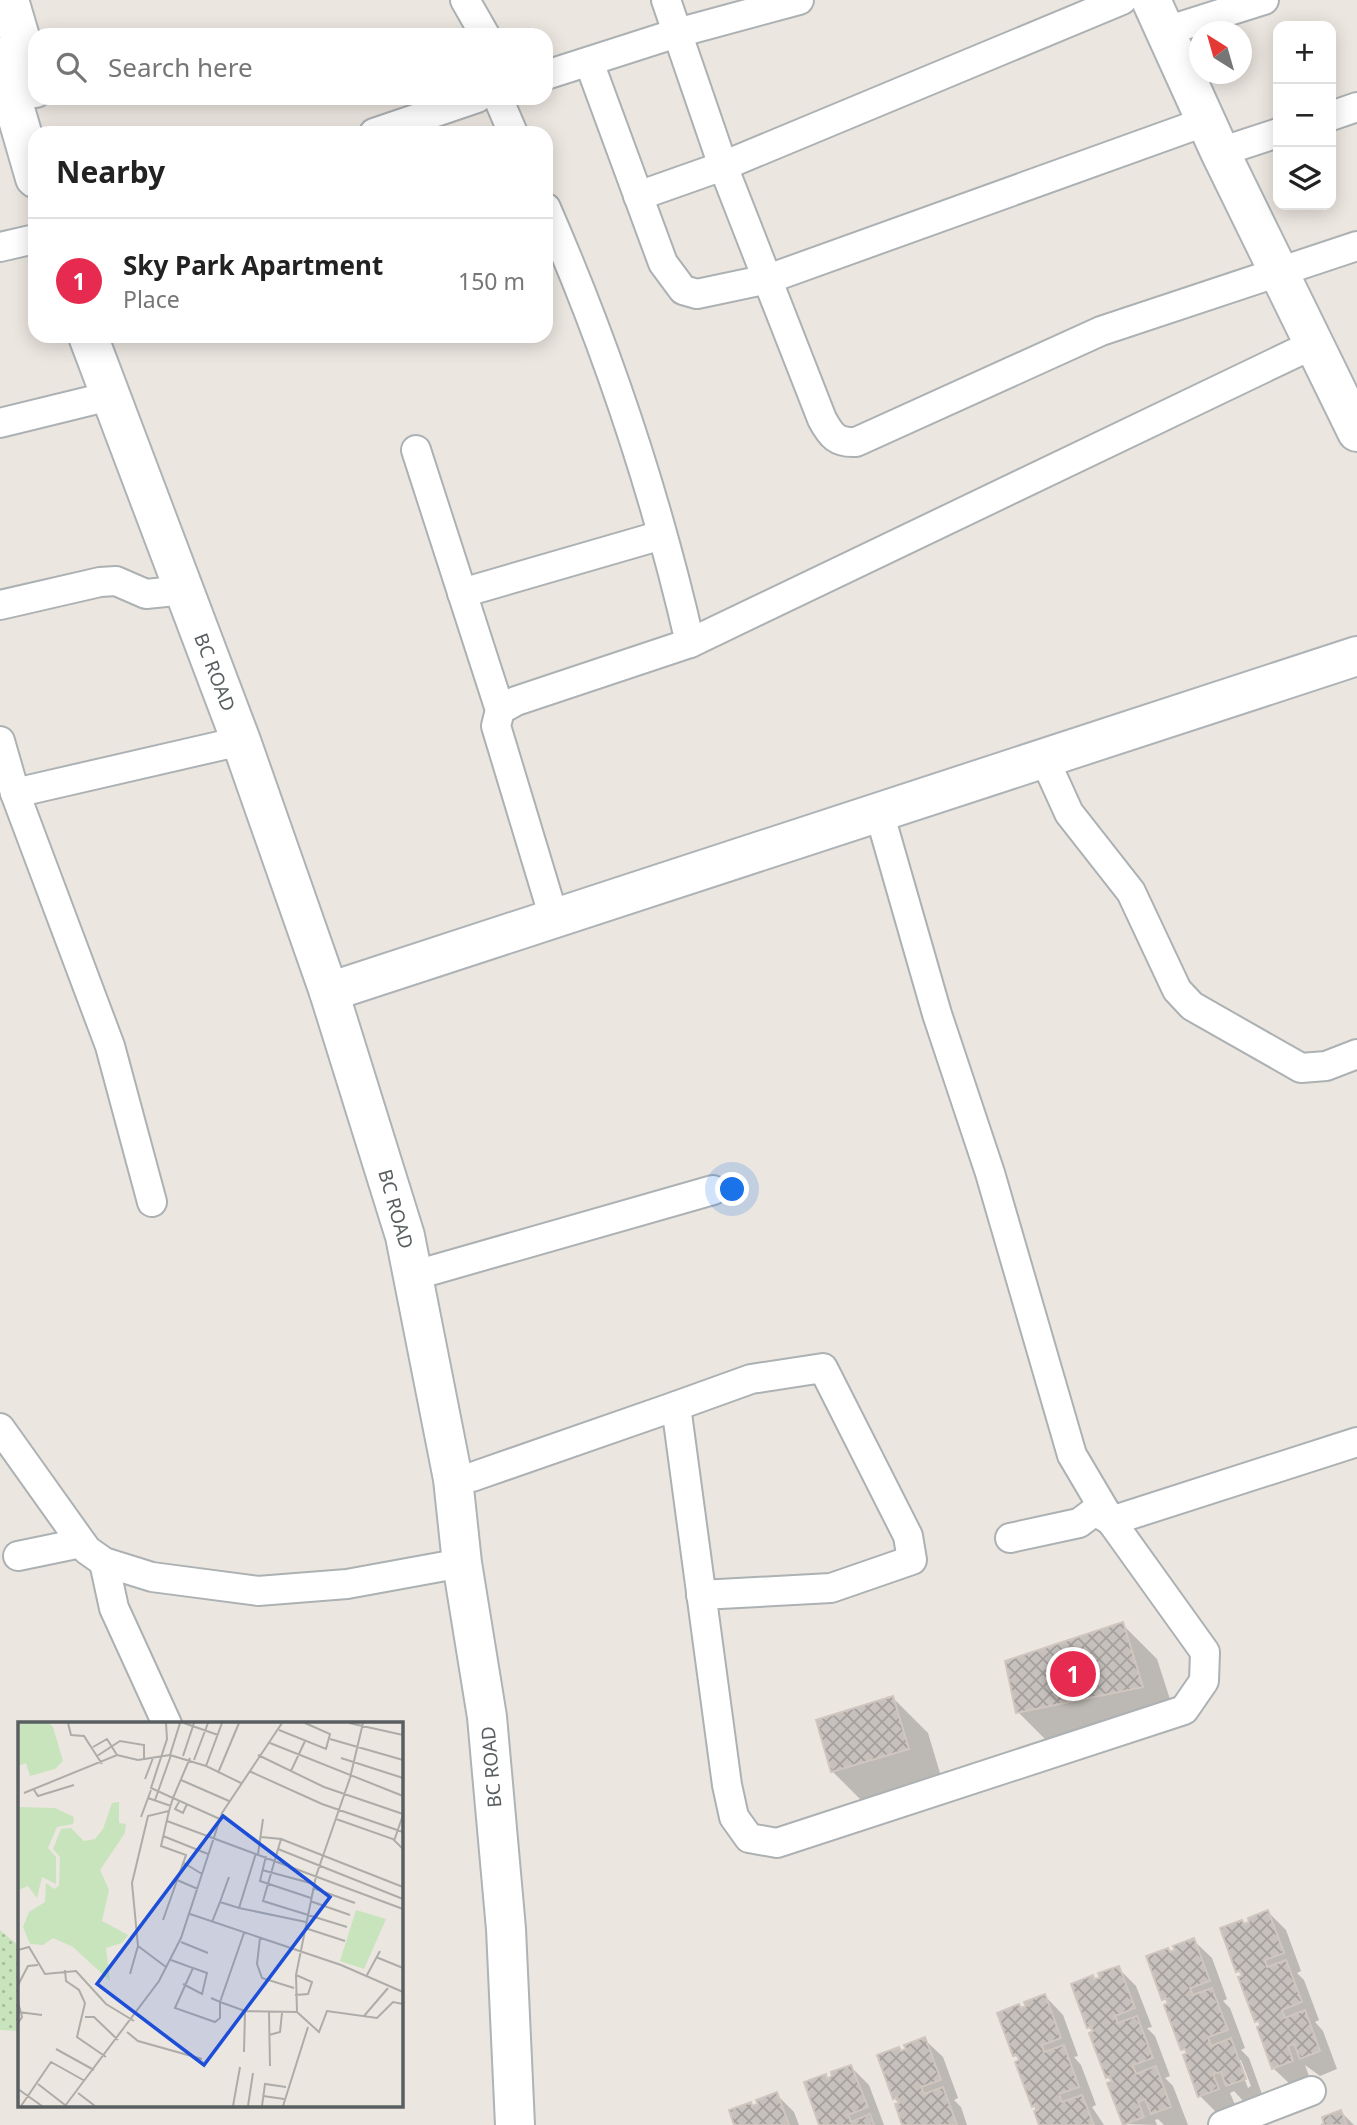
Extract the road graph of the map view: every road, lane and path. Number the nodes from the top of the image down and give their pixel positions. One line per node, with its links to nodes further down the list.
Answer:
1 (465, 0): 7 (street)
2 (666, 0): 9 (street)
3 (799, 0): 9 (street)
4 (1122, 0): 24 (street)
5 (1264, 0): 6 (street)
6 (1159, 16): 22 (street)
7 (481, 28)
8 (7, 31): 11 (street); 23 (street)
9 (677, 33): 10 (street); 24 (street)
10 (589, 62): 12 (street); 25 (street)
11 (28, 72)
12 (553, 73)
13 (40, 105): 18 (street)
14 (456, 105): 19 (street)
15 (501, 105): 20 (street)
16 (1357, 107): 17 (street)
17 (1336, 114)
18 (46, 126)
19 (395, 126)
20 (510, 126)
21 (1273, 133): 22 (street)
22 (1214, 137): 30 (street); 31 (street)
23 (28, 141)
24 (723, 166): 25 (street); 31 (street)
25 (638, 196): 31 (street)
26 (553, 226): 39 (street)
27 (28, 241): 29 (street)
28 (1357, 246): 30 (street)
29 (0, 247)
30 (1279, 273): 31 (street); 34 (street)
31 (768, 279)
32 (91, 343): 35 (street, BC ROAD)
33 (118, 343): 52 (street, BC ROAD)
34 (1314, 344): 36 (street); 43 (street)
35 (110, 396): 37 (street); 40 (street, BC ROAD)
36 (1352, 411)
37 (0, 423)
38 (416, 450): 41 (street)
39 (662, 535): 41 (street); 43 (street)
40 (184, 590): 42 (street); 47 (street, BC ROAD)
41 (462, 593): 45 (street)
42 (0, 605)
43 (690, 643): 45 (street)
44 (1357, 656): 48 (street)
45 (500, 710): 51 (street)
46 (0, 741): 49 (street)
47 (241, 741): 49 (street); 52 (street, BC ROAD)
48 (1044, 758): 50 (street); 53 (street)
49 (15, 793): 55 (street)
50 (880, 812): 51 (street); 61 (street)
51 (554, 918): 52 (street)
52 (338, 989): 56 (street, BC ROAD); 60 (street, BC ROAD)
53 (1357, 1054)
54 (713, 1190): 56 (street)
55 (152, 1202)
56 (433, 1270): 60 (street, BC ROAD)
57 (676, 1406): 60 (street); 67 (street); 67 (street)
58 (0, 1428): 63 (street)
59 (1357, 1442): 61 (street)
60 (463, 1478): 66 (street, BC ROAD); 71 (street, BC ROAD)
61 (1111, 1521): 62 (street); 67 (street)
62 (1010, 1538)
63 (81, 1543): 64 (street); 65 (street)
64 (18, 1556)
65 (104, 1562): 66 (street); 68 (street)
66 (462, 1563): 70 (street, BC ROAD)
67 (701, 1595)
68 (166, 1722)
69 (1311, 2091): 72 (street)
70 (515, 2125)
71 (534, 2125)
72 (1223, 2125)

